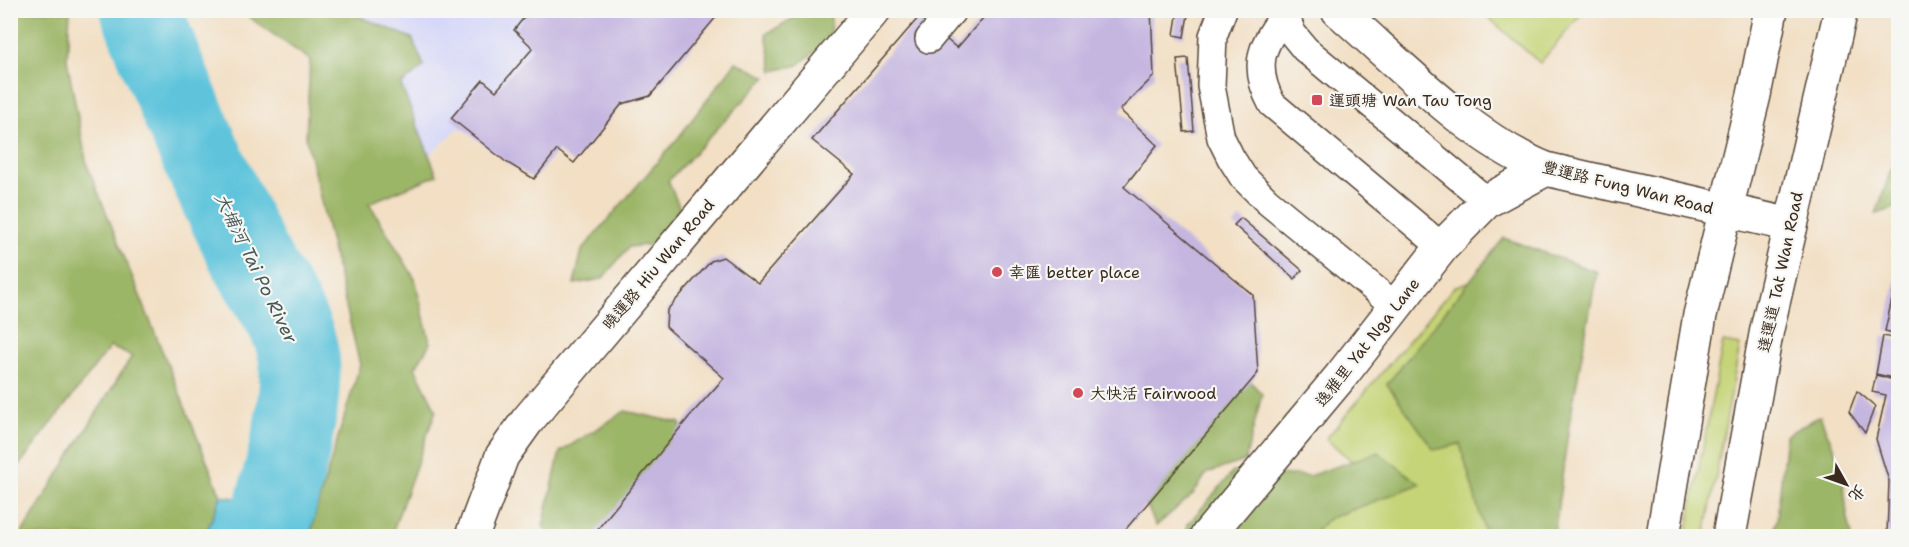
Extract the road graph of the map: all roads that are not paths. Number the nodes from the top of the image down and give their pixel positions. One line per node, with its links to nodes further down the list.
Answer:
1 (874, 10): 15 (street, 曉運路 Hiu Wan Road)
2 (953, 10): 8 (lane)
3 (1223, 10): 14 (lane)
4 (1338, 10): 9 (street, 豐運路 Fung Wan Road)
5 (1771, 10): 11 (street)
6 (1841, 10): 12 (street, 達運道 Tat Wan Road)
7 (1287, 13): 10 (lane); 13 (lane)
8 (929, 39)
9 (1546, 169): 10 (street, 逸雅里 Yat Nga Lane); 11 (street, 豐運路 Fung Wan Road)
10 (1487, 201): 13 (street, 逸雅里 Yat Nga Lane)
11 (1727, 211): 12 (street, 豐運路 Fung Wan Road); 17 (street)
12 (1791, 225): 18 (street, 達運道 Tat Wan Road)
13 (1442, 247): 14 (street, 逸雅里 Yat Nga Lane)
14 (1394, 305): 16 (street, 逸雅里 Yat Nga Lane)
15 (472, 537)
16 (1207, 537)
17 (1664, 537)
18 (1730, 537)

